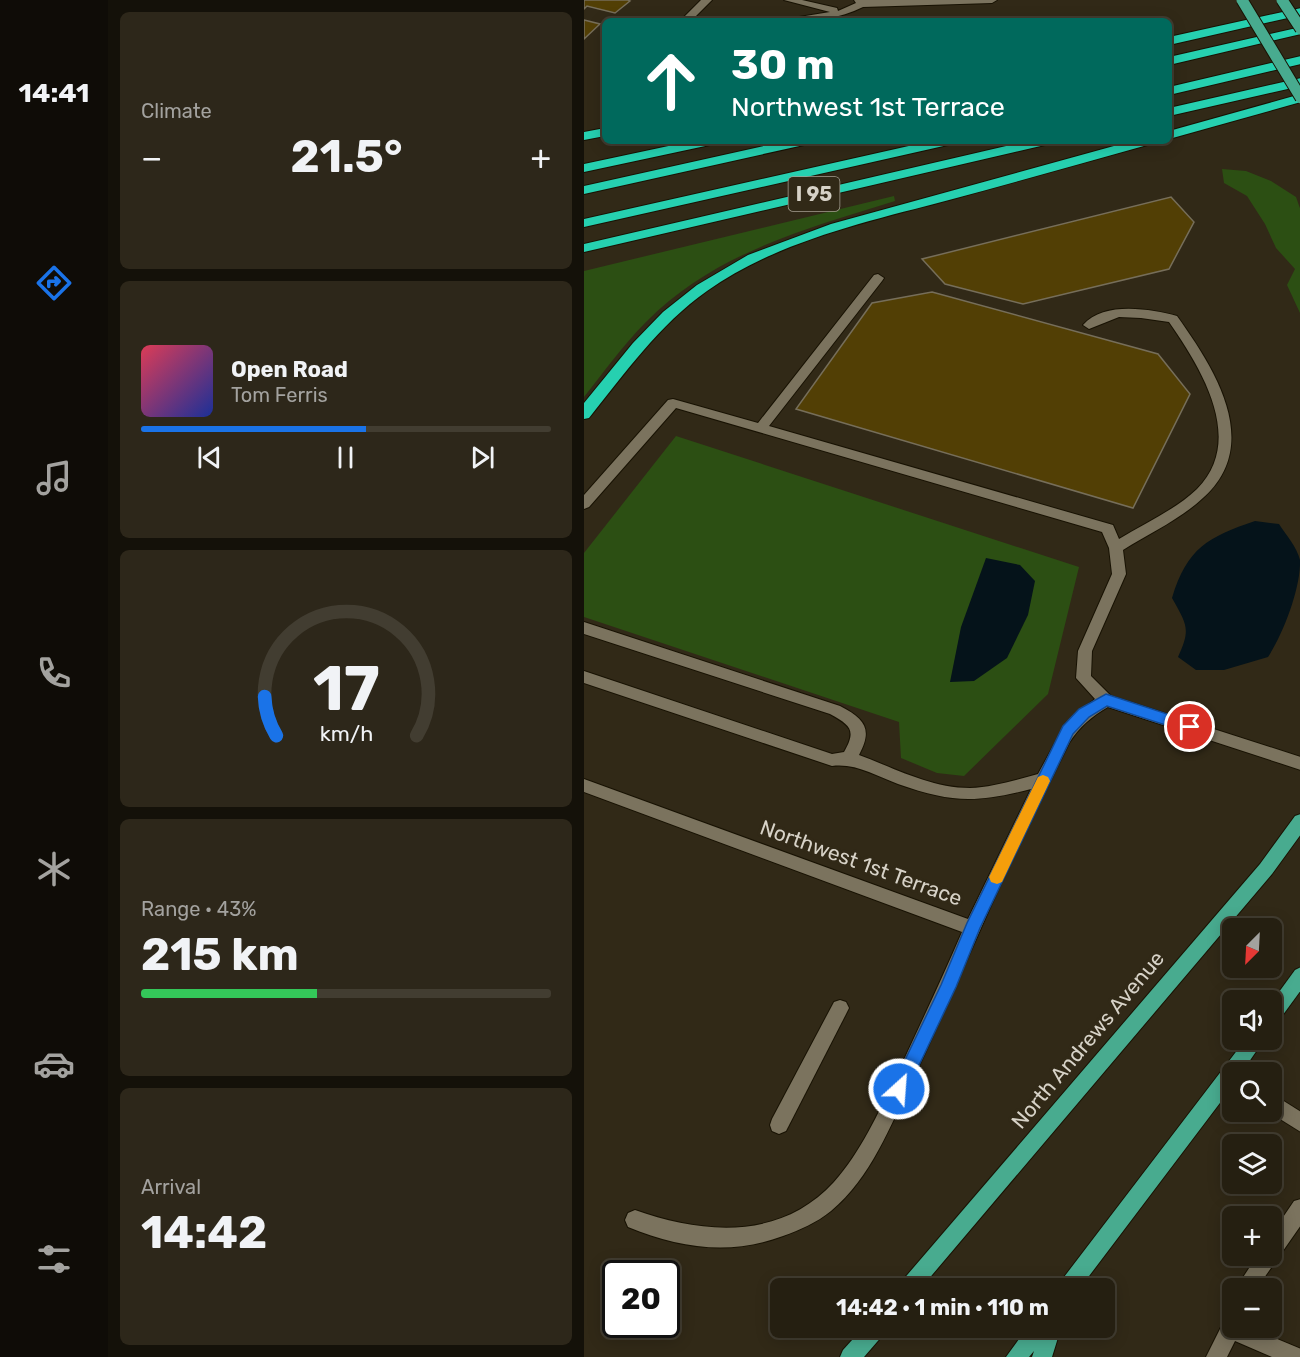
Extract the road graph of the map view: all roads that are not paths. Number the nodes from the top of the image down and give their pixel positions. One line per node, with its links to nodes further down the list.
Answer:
1 (707, 0): 10 (street)
2 (789, 0): 8 (street)
3 (992, 0): 6 (street)
4 (1242, 0): 19 (main road, bridge)
5 (1282, 0): 12 (main road, bridge)
6 (860, 2): 8 (street)
7 (1301, 10): 9 (highway)
8 (843, 12): 11 (street)
9 (1274, 17): 13 (highway); 14 (highway)
10 (688, 18)
11 (810, 18)
12 (1301, 29): 15 (highway)
13 (1172, 33)
14 (1172, 40)
15 (1172, 60)
16 (1301, 60): 18 (highway)
17 (1301, 82): 20 (highway)
18 (1172, 90)
19 (1301, 98): 22 (highway)
20 (1172, 111)
21 (602, 133): 23 (highway)
22 (1172, 134)
23 (584, 136)
24 (696, 144): 29 (highway)
25 (791, 144): 30 (highway)
26 (935, 144): 31 (highway)
27 (1032, 144): 32 (highway, I 95)
28 (1135, 144): 35 (highway)
29 (584, 168)
30 (584, 190)
31 (584, 224)
32 (584, 248)
33 (878, 278): 36 (street)
34 (1090, 325): 38 (street)
35 (584, 414)
36 (761, 428): 37 (street); 38 (street)
37 (586, 497)
38 (1116, 548): 41 (street)
39 (584, 628): 42 (street)
40 (584, 677): 42 (street)
41 (1106, 700): 43 (street); 44 (street, Northwest 1st Terrace)
42 (850, 758): 44 (street)
43 (1301, 764)
44 (1044, 779): 47 (street, Northwest 1st Terrace)
45 (584, 785): 47 (street, Northwest 1st Terrace)
46 (1301, 821): 58 (main road, North Andrews Avenue)
47 (972, 928): 56 (street)
48 (1301, 975): 49 (main road)
49 (1282, 1002)
50 (840, 1008): 54 (street)
51 (1222, 1086): 59 (main road)
52 (1282, 1110): 53 (street)
53 (1301, 1123)
54 (779, 1125)
55 (1301, 1208): 57 (street)
56 (635, 1220)
57 (1282, 1236)
58 (918, 1278)
59 (1076, 1278)
60 (867, 1338): 65 (main road)
61 (1031, 1338): 66 (main road)
62 (1048, 1338): 67 (main road)
63 (1225, 1338): 68 (street)
64 (1258, 1338): 69 (street)
65 (851, 1357)
66 (1016, 1357)
67 (1042, 1357)
68 (1216, 1357)
69 (1295, 1357)

